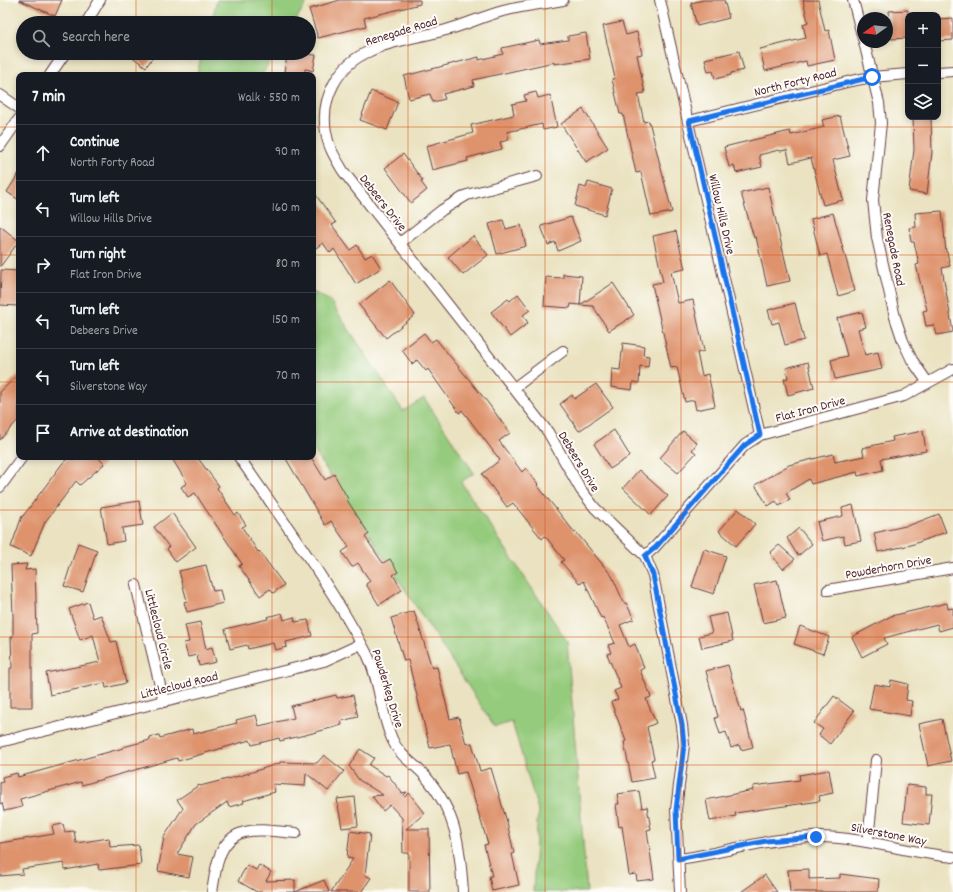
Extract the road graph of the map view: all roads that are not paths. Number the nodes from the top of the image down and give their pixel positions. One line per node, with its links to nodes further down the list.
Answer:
1 (100, 0): 5 (street)
2 (563, 0): 14 (street, Renegade Road)
3 (660, 0): 17 (street, Willow Hills Drive)
4 (853, 0): 6 (street, Renegade Road)
5 (90, 16)
6 (857, 16)
7 (865, 48): 13 (street, Renegade Road)
8 (61, 60): 10 (street)
9 (953, 71): 11 (street)
10 (52, 72)
11 (941, 72)
12 (905, 74): 13 (street, North Forty Road)
13 (872, 77): 17 (street, North Forty Road); 24 (street, Renegade Road)
14 (329, 90): 21 (street, Debeers Drive)
15 (0, 95): 16 (street)
16 (16, 106)
17 (689, 121): 26 (street, Willow Hills Drive)
18 (16, 124): 19 (street)
19 (0, 146)
20 (537, 176): 21 (street)
21 (400, 243): 25 (street, Debeers Drive)
22 (563, 351): 25 (street)
23 (953, 369): 24 (street, Flat Iron Drive)
24 (928, 383): 26 (street, Flat Iron Drive)
25 (514, 388): 30 (street, Debeers Drive)
26 (760, 435): 30 (street, Flat Iron Drive)
27 (20, 460): 29 (street)
28 (242, 460): 34 (street, Powderkeg Drive)
29 (0, 487)
30 (645, 556): 41 (street, Debeers Drive)
31 (953, 568): 33 (street, Powderhorn Drive)
32 (136, 585): 35 (street, Littlecloud Circle)
33 (828, 590)
34 (361, 644): 35 (street, Littlecloud Road); 43 (street, Powderkeg Drive)
35 (164, 702): 36 (street, Littlecloud Road)
36 (0, 742)
37 (876, 760): 39 (street)
38 (296, 833): 42 (street)
39 (868, 841): 40 (street, Silverstone Way); 41 (street, Silverstone Way)
40 (953, 857)
41 (678, 859): 44 (street, Debeers Drive)
42 (212, 892)
43 (463, 892)
44 (680, 892)

